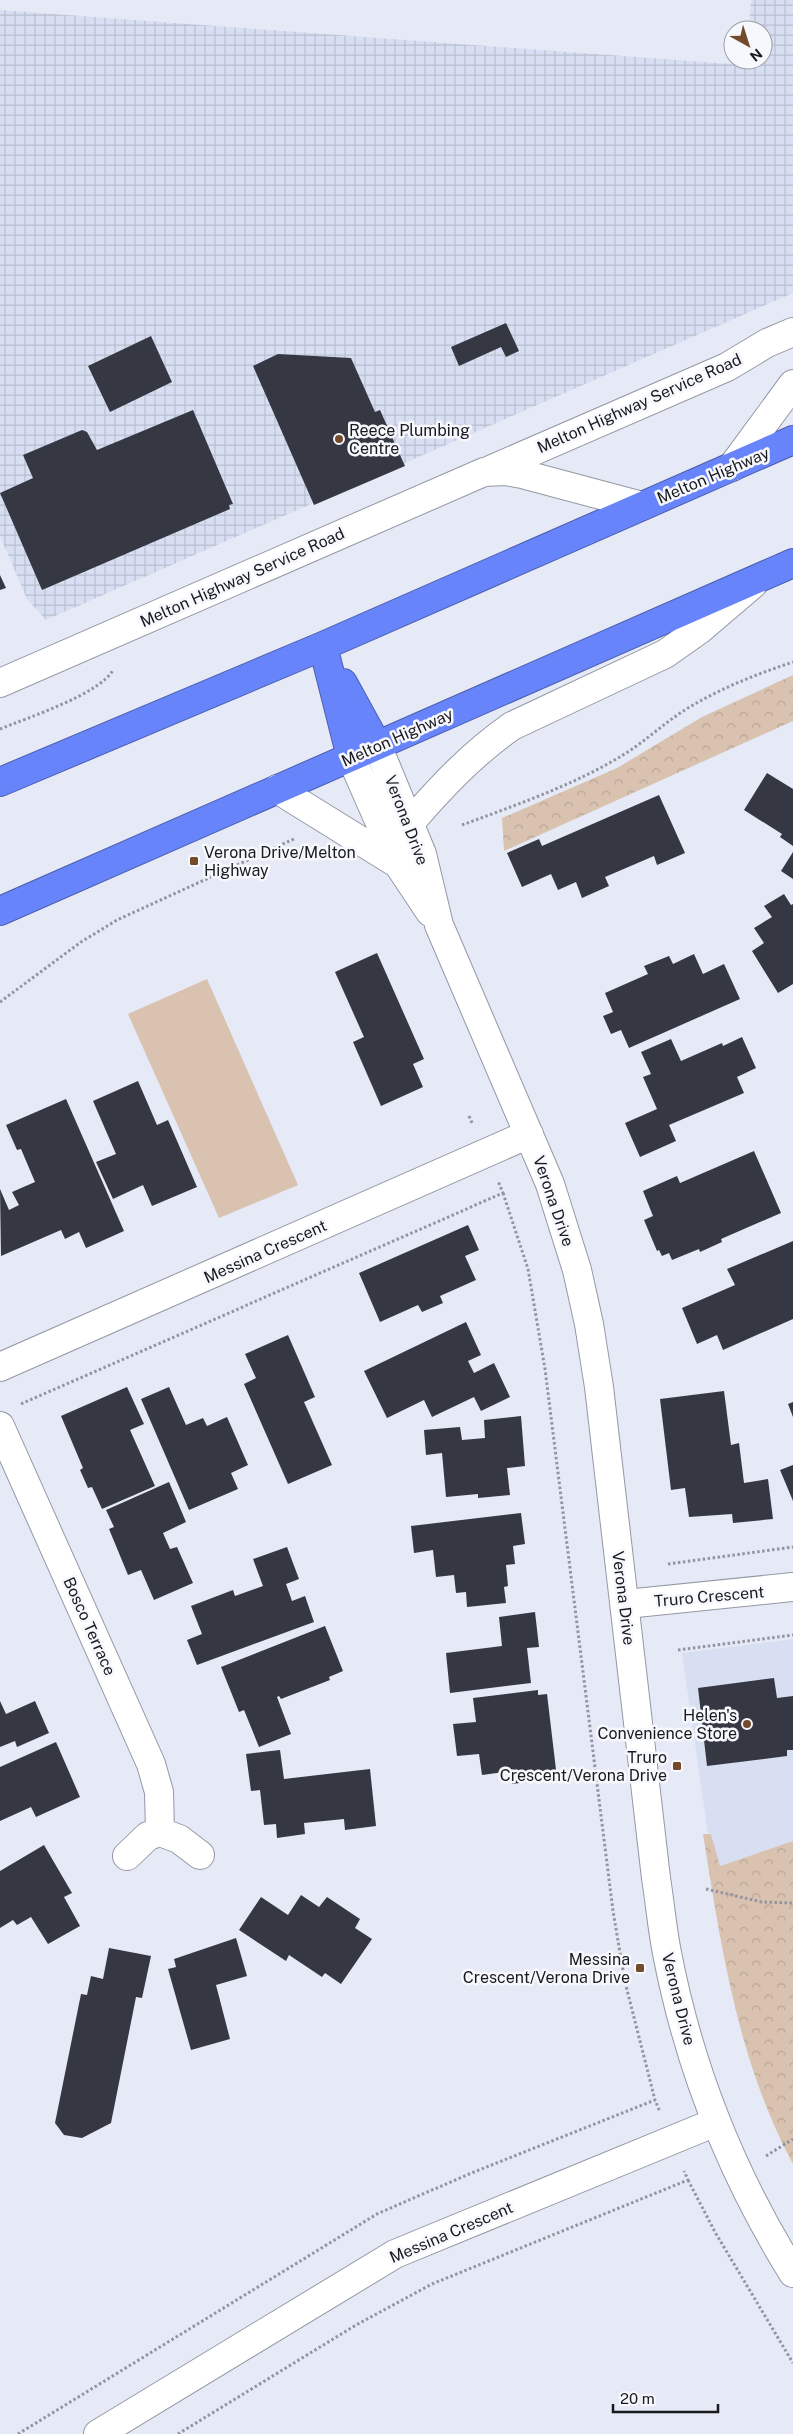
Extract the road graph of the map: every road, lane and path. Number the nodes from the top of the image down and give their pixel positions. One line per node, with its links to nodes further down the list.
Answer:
1 (793, 332): 5 (street, Melton Highway Service Road)
2 (793, 384): 4 (street)
3 (793, 440): 4 (highway, Melton Highway)
4 (732, 467): 6 (highway, Melton Highway)
5 (484, 472): 6 (street, Melton Highway Service Road); 9 (street, Melton Highway Service Road)
6 (642, 506): 10 (highway, Melton Highway)
7 (793, 563): 8 (highway, Melton Highway)
8 (762, 576): 14 (highway, Melton Highway); 18 (street)
9 (114, 633): 12 (street, Melton Highway Service Road); 13 (path)
10 (323, 646): 14 (highway); 15 (highway); 16 (highway, Melton Highway)
11 (793, 662): 19 (path)
12 (0, 683)
13 (0, 730)
14 (376, 745): 15 (highway, Melton Highway); 18 (street, Verona Drive)
15 (351, 757): 17 (highway, Melton Highway); 21 (street, Verona Drive)
16 (0, 782)
17 (277, 789): 21 (street); 22 (highway, Melton Highway)
18 (410, 823): 23 (street, Verona Drive)
19 (462, 825)
20 (304, 834): 24 (path)
21 (398, 864): 23 (street, Verona Drive)
22 (0, 911)
23 (439, 925): 26 (street, Verona Drive)
24 (0, 1002)
25 (469, 1116): 27 (path)
26 (530, 1134): 27 (street, Messina Crescent); 35 (street, Verona Drive)
27 (486, 1154): 28 (path); 29 (street, Messina Crescent)
28 (503, 1193): 30 (path); 43 (path)
29 (0, 1367)
30 (18, 1405)
31 (0, 1426): 38 (street, Bosco Terrace)
32 (793, 1548): 33 (path)
33 (668, 1564)
34 (793, 1587): 35 (street, Truro Crescent)
35 (626, 1604): 44 (street, Verona Drive)
36 (793, 1635): 37 (path)
37 (678, 1650)
38 (160, 1832): 39 (street); 40 (street)
39 (200, 1855)
40 (127, 1856)
41 (706, 1889): 42 (path)
42 (793, 1903)
43 (655, 2100)
44 (716, 2122): 46 (street, Verona Drive); 48 (street, Messina Crescent)
45 (688, 2180): 47 (path)
46 (793, 2273)
47 (793, 2363)
48 (98, 2434)

